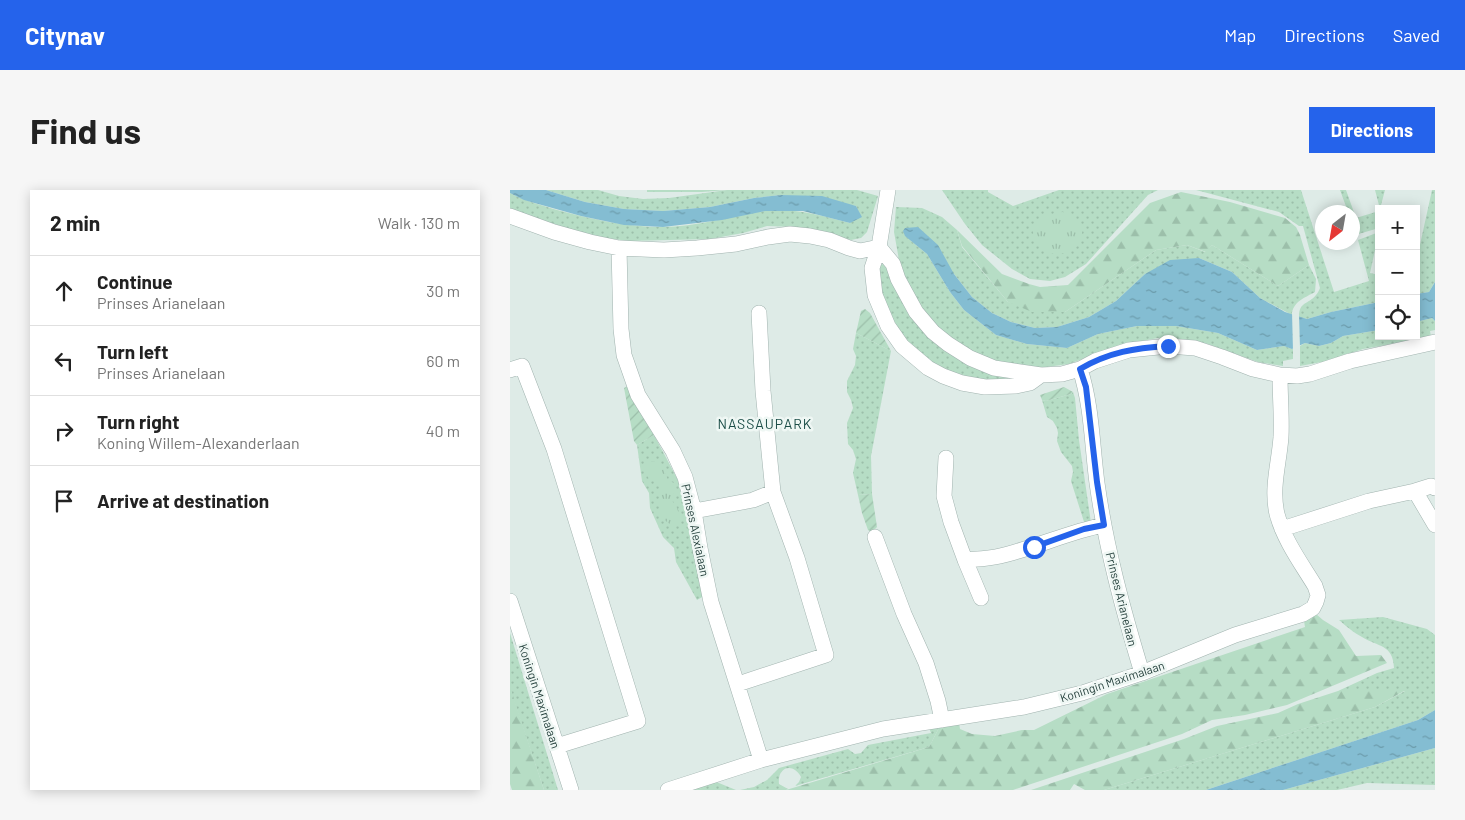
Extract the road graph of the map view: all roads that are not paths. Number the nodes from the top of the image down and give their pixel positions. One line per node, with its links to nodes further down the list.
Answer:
1 (888, 190): 3 (street)
2 (510, 216): 4 (street)
3 (879, 247): 4 (street); 9 (street); 9 (street)
4 (619, 248): 15 (street, Prinses Alexialaan)
5 (759, 313): 14 (street)
6 (1433, 343): 10 (street)
7 (1080, 369): 9 (street); 10 (street); 16 (street, Prinses Arianelaan)
8 (510, 370): 26 (street)
9 (1041, 375)
10 (1280, 375): 18 (street, Koningin Maximalaan)
11 (946, 458): 20 (street)
12 (1435, 488): 13 (street)
13 (1415, 491): 17 (street); 18 (street)
14 (773, 492): 15 (street); 24 (street)
15 (694, 511): 24 (street, Prinses Alexialaan)
16 (1104, 525): 20 (street); 23 (street, Prinses Arianelaan)
17 (1435, 525)
18 (1282, 529): 23 (street, Koningin Maximalaan)
19 (875, 537): 25 (street)
20 (965, 560): 21 (street)
21 (980, 598)
22 (510, 601): 26 (street, Koningin Maximalaan)
23 (1142, 673): 25 (street, Koningin Maximalaan)
24 (738, 684): 27 (street, Prinses Alexialaan)
25 (942, 720): 27 (street, Koningin Maximalaan)
26 (557, 746): 28 (street, Koningin Maximalaan)
27 (761, 760): 29 (street, Koningin Maximalaan)
28 (571, 790)
29 (668, 790)

